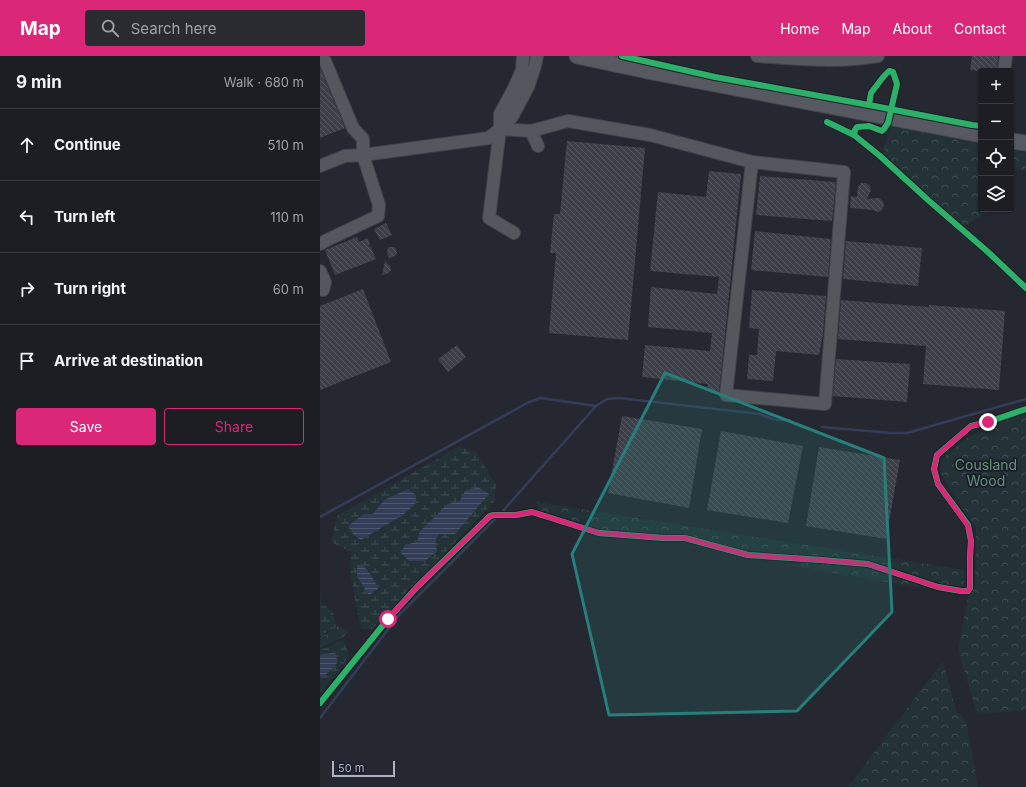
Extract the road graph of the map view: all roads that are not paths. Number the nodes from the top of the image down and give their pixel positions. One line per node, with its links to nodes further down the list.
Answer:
1 (321, 56): 16 (street)
2 (524, 56): 10 (street)
3 (537, 56): 10 (street)
4 (577, 56): 12 (main road)
5 (757, 56): 8 (street)
6 (878, 56): 8 (street)
7 (1006, 56): 9 (street)
8 (846, 58)
9 (1004, 68)
10 (500, 129): 11 (street); 16 (street); 19 (street)
11 (531, 131): 15 (street); 17 (street)
12 (978, 134)
13 (1014, 141): 14 (main road)
14 (1026, 143)
15 (538, 146)
16 (363, 155): 18 (street); 20 (street)
17 (752, 162): 17 (street)
18 (320, 166)
19 (514, 233)
20 (320, 244)
21 (320, 271): 22 (street)
22 (323, 290)

